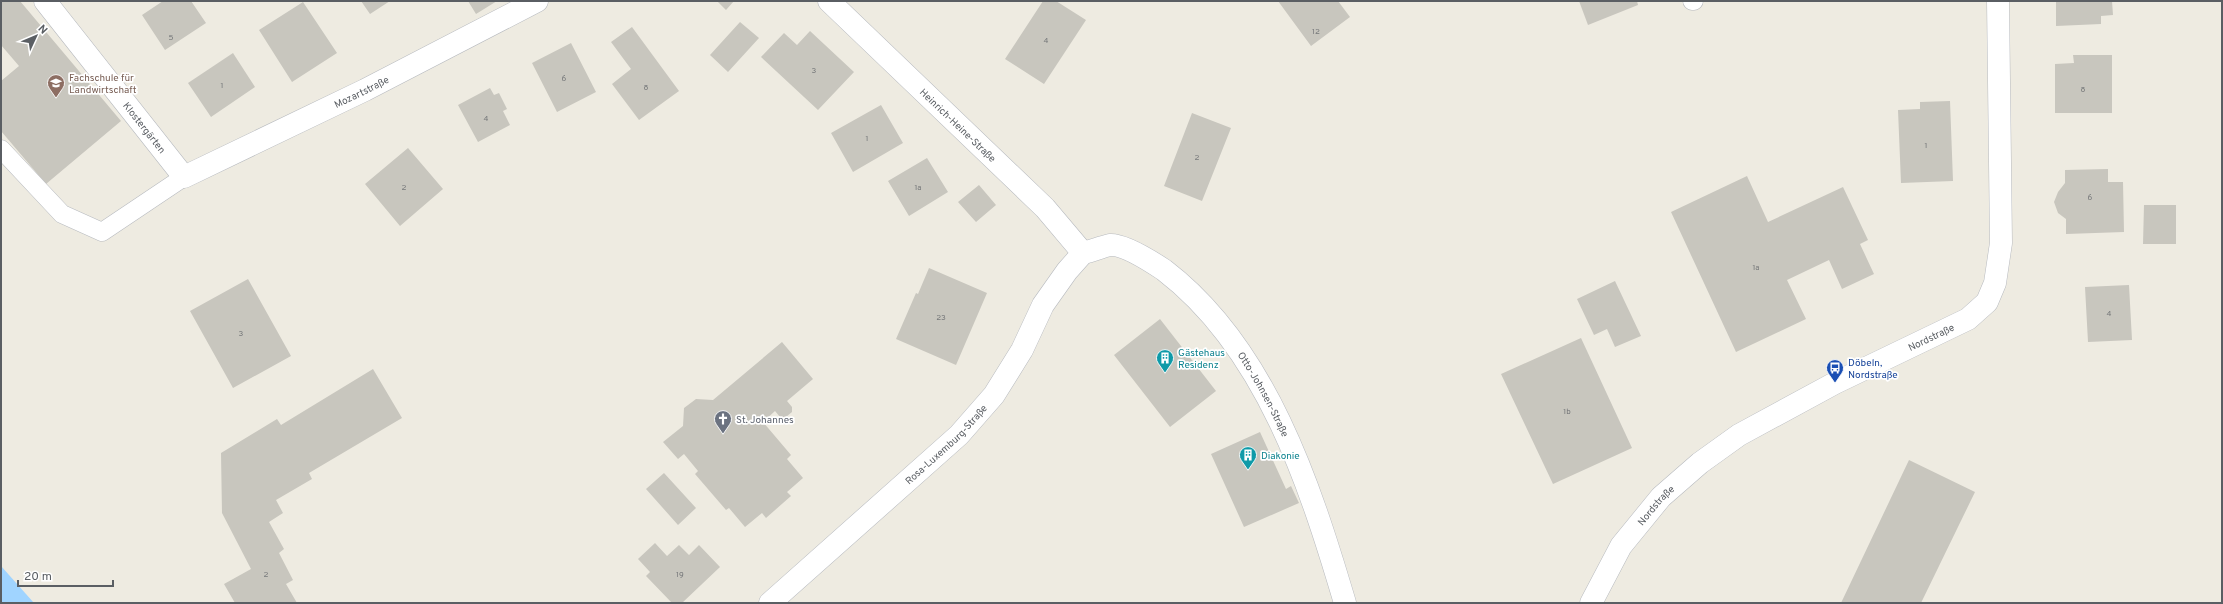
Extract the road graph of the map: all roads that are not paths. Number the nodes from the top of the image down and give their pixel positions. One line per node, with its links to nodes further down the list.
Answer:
1 (45, 1): 6 (street, Klostergärten)
2 (536, 1): 6 (street, Mozartstraße)
3 (829, 1): 7 (street, Heinrich-Heine-Straße)
4 (1998, 1): 10 (street, Nordstraße)
5 (1, 149): 6 (lane)
6 (184, 177)
7 (1083, 253): 8 (street, Rosa-Luxemburg-Straße); 9 (street, Otto-Johnsen-Straße)
8 (770, 603)
9 (1345, 603)
10 (1591, 603)

